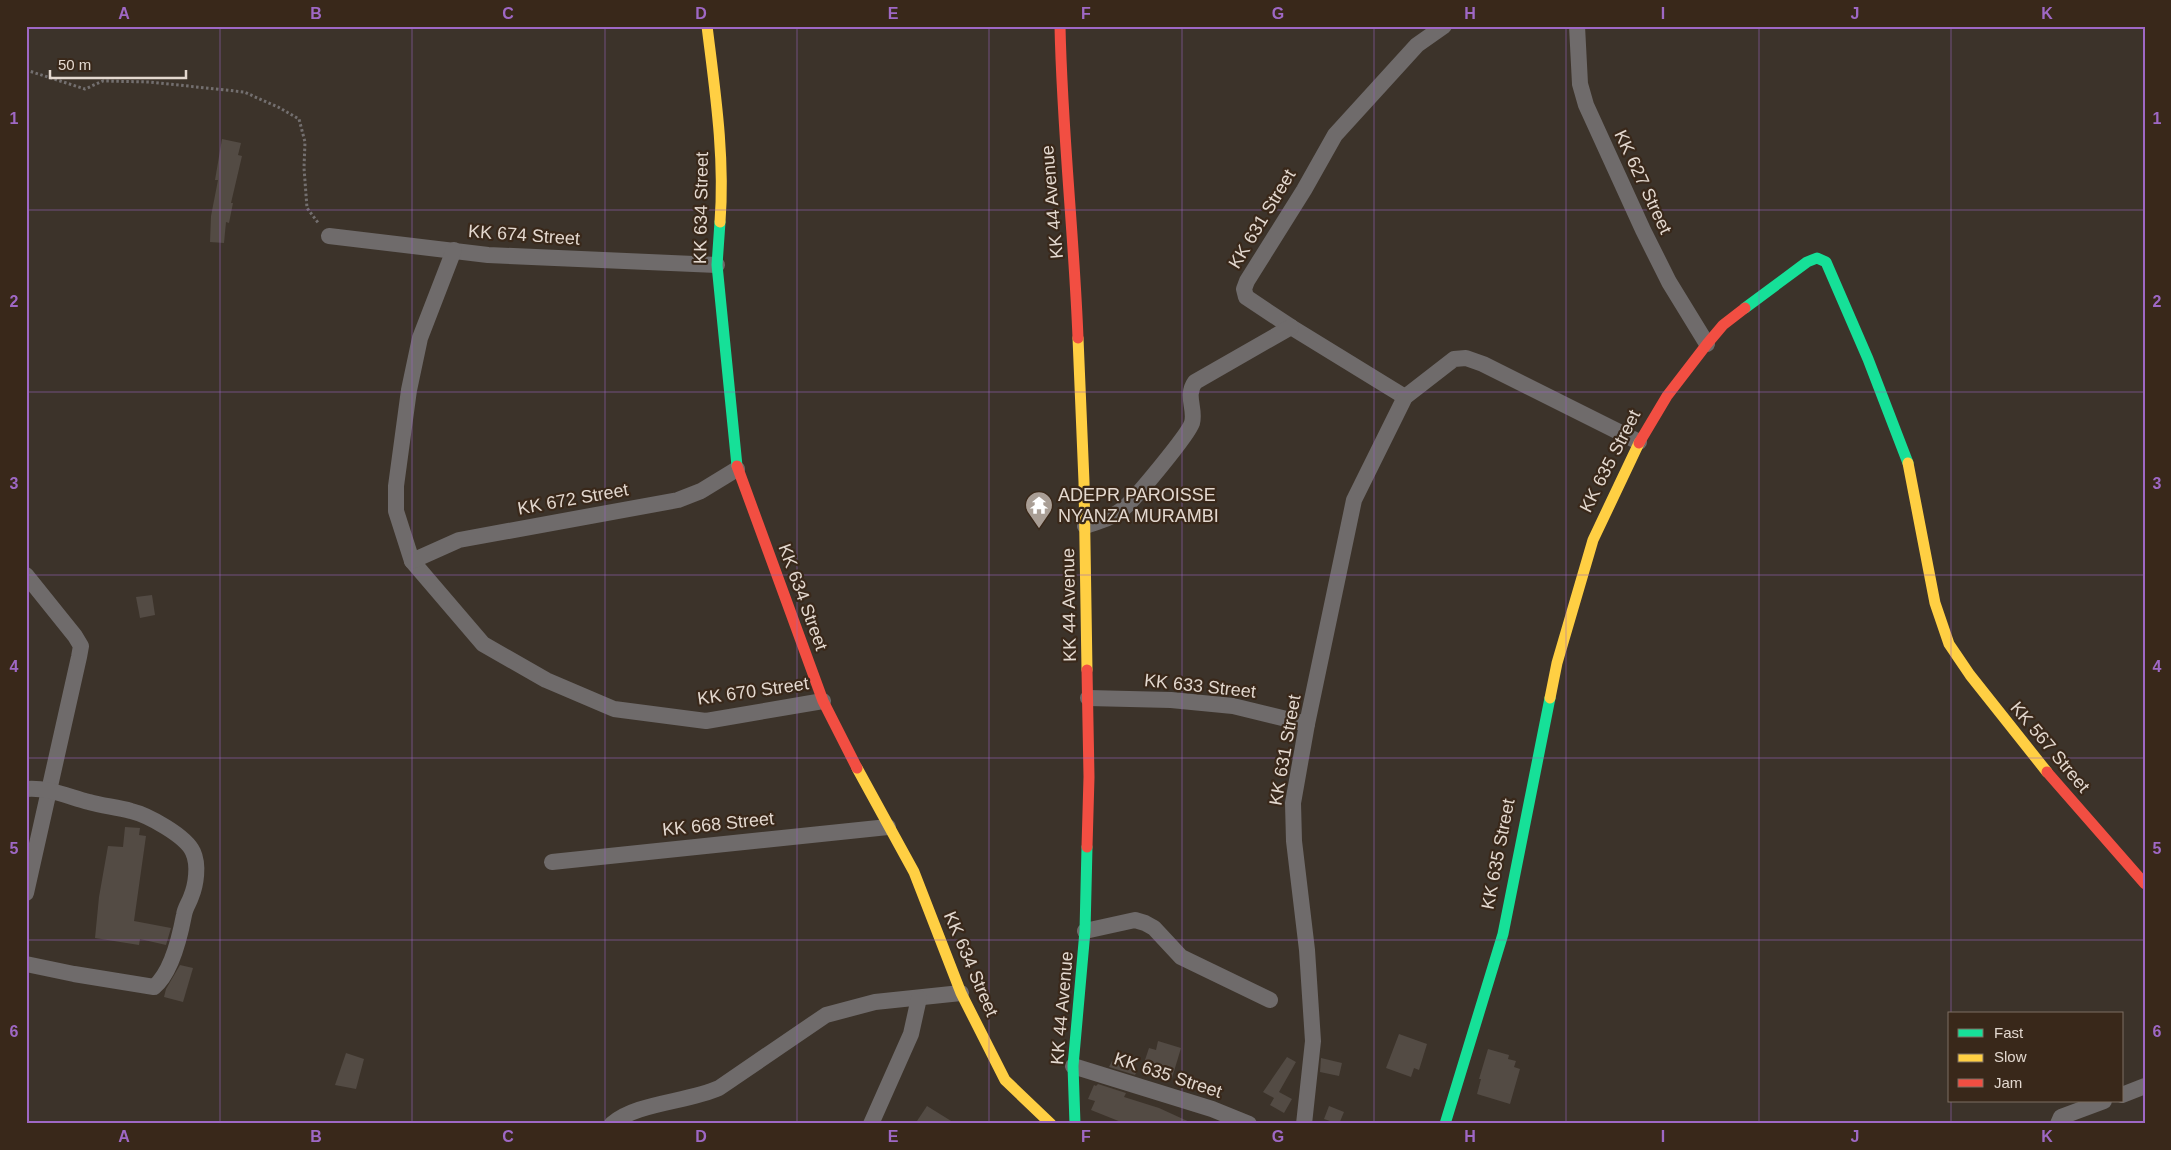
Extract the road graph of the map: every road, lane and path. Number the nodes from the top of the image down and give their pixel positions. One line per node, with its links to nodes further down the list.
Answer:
1 (707, 26): 8 (street, KK 634 Street)
2 (1060, 26): 14 (street, KK 44 Avenue)
3 (1444, 26): 9 (street, KK 631 Street)
4 (1577, 26): 10 (street, KK 627 Street)
5 (26, 70): 6 (path)
6 (329, 236): 7 (street, KK 674 Street)
7 (454, 250): 8 (street, KK 674 Street); 15 (street)
8 (717, 265): 13 (street, KK 634 Street)
9 (1290, 327): 11 (street, KK 631 Street); 14 (street)
10 (1707, 344): 12 (street, KK 635 Street); 17 (street, KK 635 Street)
11 (1405, 397): 12 (street, KK 631 Street); 20 (street, KK 631 Street)
12 (1639, 442): 36 (street, KK 635 Street)
13 (737, 469): 15 (street, KK 672 Street); 19 (street, KK 634 Street)
14 (1084, 526): 18 (street, KK 44 Avenue)
15 (412, 561): 19 (street, KK 670 Street)
16 (26, 574): 22 (street)
17 (1941, 624): 25 (street, KK 567 Street)
18 (1088, 698): 20 (street, KK 633 Street); 27 (street, KK 44 Avenue)
19 (823, 701): 23 (street, KK 634 Street)
20 (1307, 724): 42 (street, KK 631 Street)
21 (26, 789): 22 (street)
22 (49, 791): 26 (street); 28 (street)
23 (888, 827): 24 (street, KK 668 Street); 29 (street, KK 634 Street)
24 (552, 862)
25 (2145, 884)
26 (26, 894)
27 (1086, 931): 31 (street); 32 (street, KK 44 Avenue)
28 (26, 964)
29 (961, 994): 30 (street); 39 (street, KK 634 Street)
30 (919, 998): 37 (street); 38 (street)
31 (1270, 1000)
32 (1073, 1066): 40 (street, KK 44 Avenue); 41 (street, KK 635 Street)
33 (2145, 1086): 34 (street)
34 (2124, 1094)
35 (2101, 1102): 43 (street)
36 (1446, 1123)
37 (612, 1124)
38 (871, 1124)
39 (1051, 1124)
40 (1075, 1124)
41 (1249, 1124)
42 (1304, 1124)
43 (2058, 1124)

